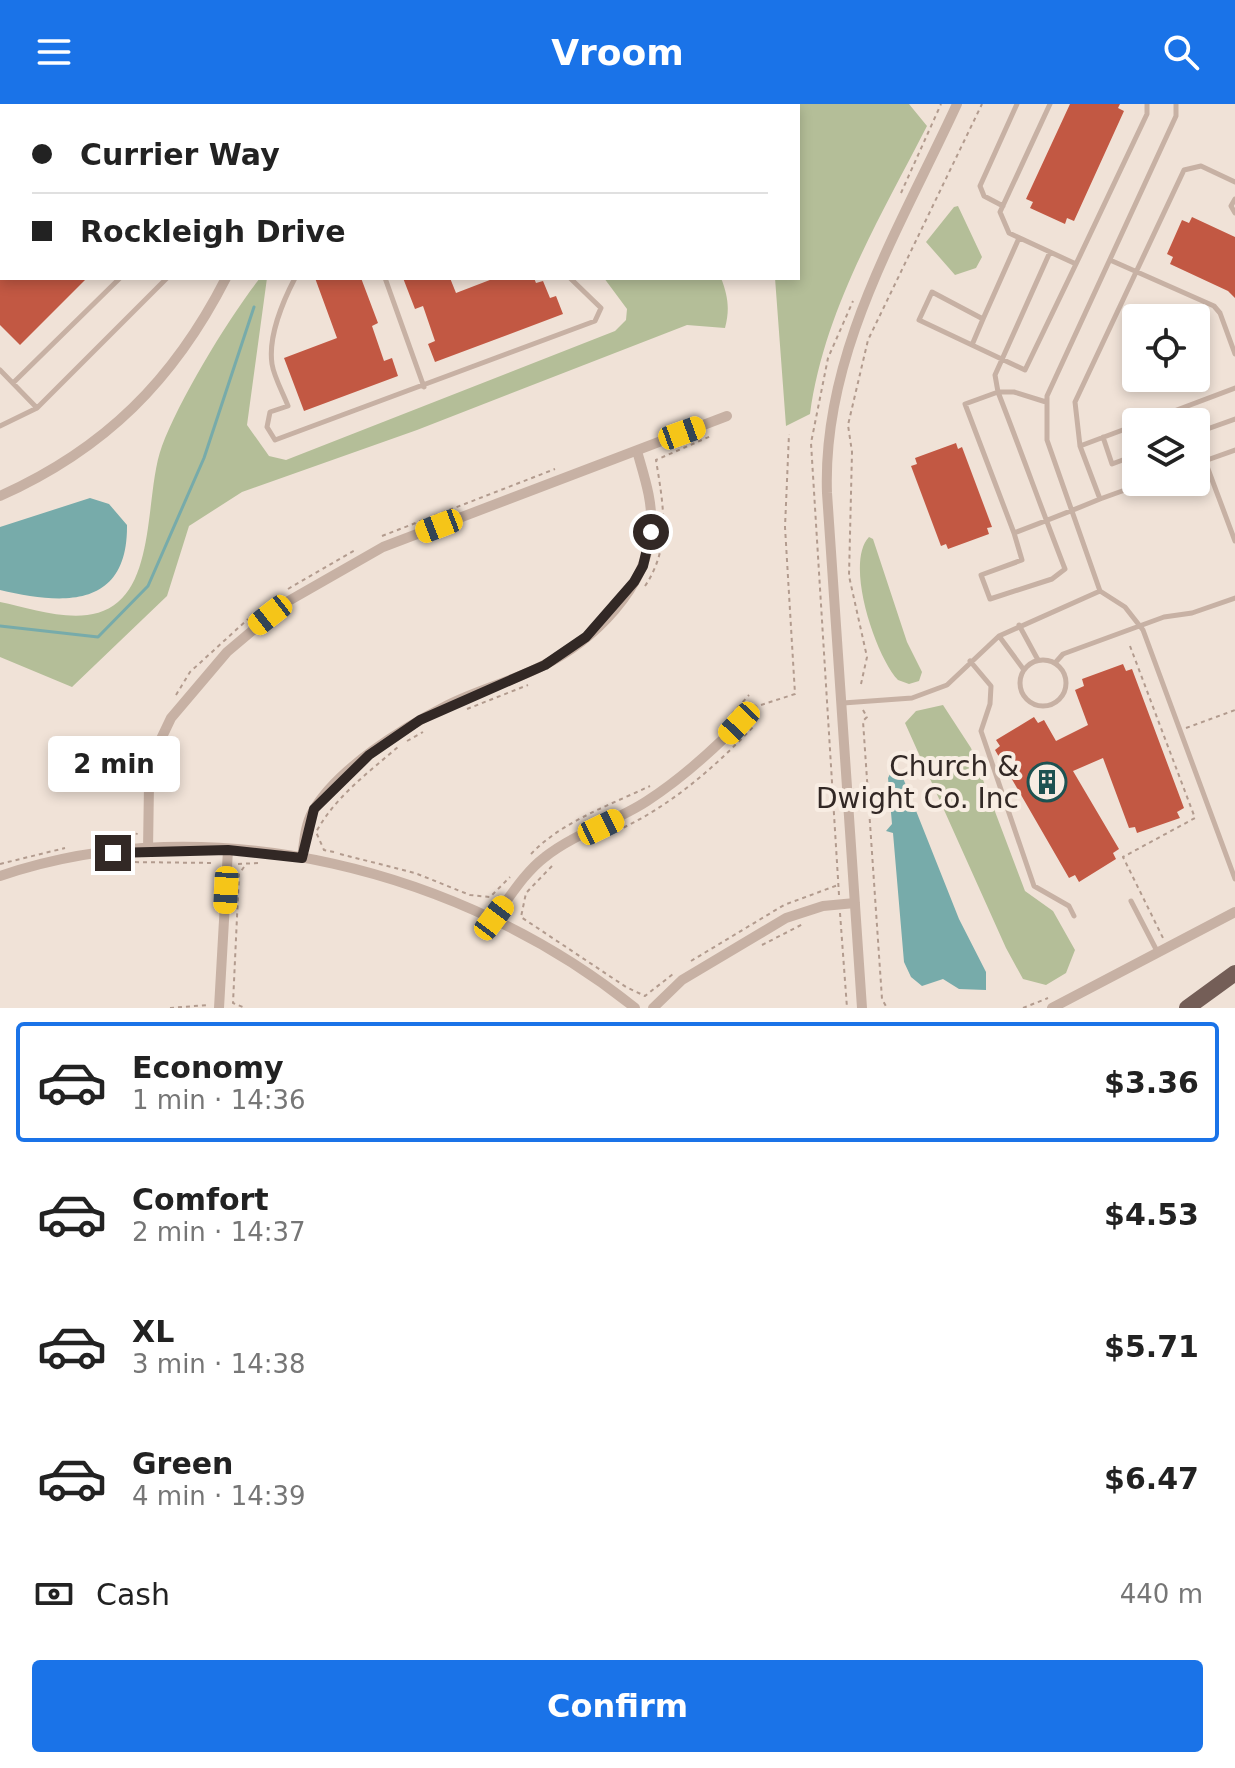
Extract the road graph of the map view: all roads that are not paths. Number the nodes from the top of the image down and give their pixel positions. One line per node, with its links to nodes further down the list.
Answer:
1 (1017, 104): 8 (lane)
2 (1050, 104): 8 (lane)
3 (1147, 104): 13 (lane)
4 (1176, 104): 12 (lane)
5 (950, 105): 62 (street)
6 (1235, 182): 14 (lane)
7 (1235, 199): 9 (lane)
8 (1003, 206): 10 (lane)
9 (1235, 213)
10 (1019, 238): 11 (lane); 21 (lane)
11 (1050, 252): 13 (lane); 24 (lane)
12 (1110, 260): 14 (lane); 30 (lane)
13 (1076, 264): 24 (lane)
14 (1138, 273): 23 (lane); 40 (lane)
15 (118, 280): 26 (lane)
16 (165, 280): 31 (lane)
17 (225, 280): 47 (street)
18 (294, 280): 27 (lane)
19 (386, 280): 27 (lane)
20 (572, 280): 27 (lane)
21 (983, 319): 22 (lane); 22 (lane)
22 (972, 345): 24 (lane)
23 (1235, 354)
24 (1001, 359): 29 (lane)
25 (0, 370): 26 (lane)
26 (13, 383): 31 (lane)
27 (424, 387)
28 (1235, 388): 32 (lane)
29 (998, 392): 30 (lane); 50 (lane); 51 (lane)
30 (1046, 402): 49 (lane)
31 (37, 408): 36 (lane)
32 (1182, 408)
33 (727, 416): 42 (street)
34 (0, 418): 36 (lane)
35 (1235, 419): 37 (lane)
36 (3, 425)
37 (1210, 428)
38 (1122, 430): 39 (lane)
39 (1103, 437): 40 (lane); 44 (lane)
40 (1080, 446): 48 (lane)
41 (1235, 450): 43 (lane)
42 (637, 451): 64 (street); 66 (street)
43 (1210, 459)
44 (1122, 460)
45 (1210, 474): 52 (lane)
46 (1122, 491): 48 (lane)
47 (0, 496)
48 (1100, 499): 49 (lane)
49 (1072, 511): 50 (lane); 53 (lane)
50 (1046, 521): 51 (lane); 51 (lane)
51 (1014, 533)
52 (1235, 541)
53 (1100, 591): 55 (lane); 56 (lane)
54 (1235, 598): 56 (lane)
55 (1019, 625): 57 (lane); 58 (lane)
56 (1140, 625): 60 (lane); 68 (lane)
57 (999, 636): 59 (lane); 61 (lane)
58 (1038, 660): 60 (lane); 61 (lane)
59 (970, 661): 62 (lane); 72 (lane)
60 (1055, 663): 61 (lane)
61 (1024, 670)
62 (842, 703): 70 (street)
63 (753, 709): 73 (street)
64 (148, 850): 65 (street); 67 (street)
65 (228, 850): 66 (street); 77 (street)
66 (302, 858): 73 (street)
67 (0, 876)
68 (1235, 879)
69 (1131, 901): 74 (lane)
70 (855, 903): 79 (street); 80 (street)
71 (1235, 912): 74 (street)
72 (1074, 916)
73 (494, 918): 78 (street)
74 (1159, 954): 76 (street)
75 (1235, 973): 81 (main road)
76 (1051, 1003)
77 (219, 1006)
78 (635, 1008)
79 (653, 1008)
80 (862, 1008)
81 (1187, 1008)

